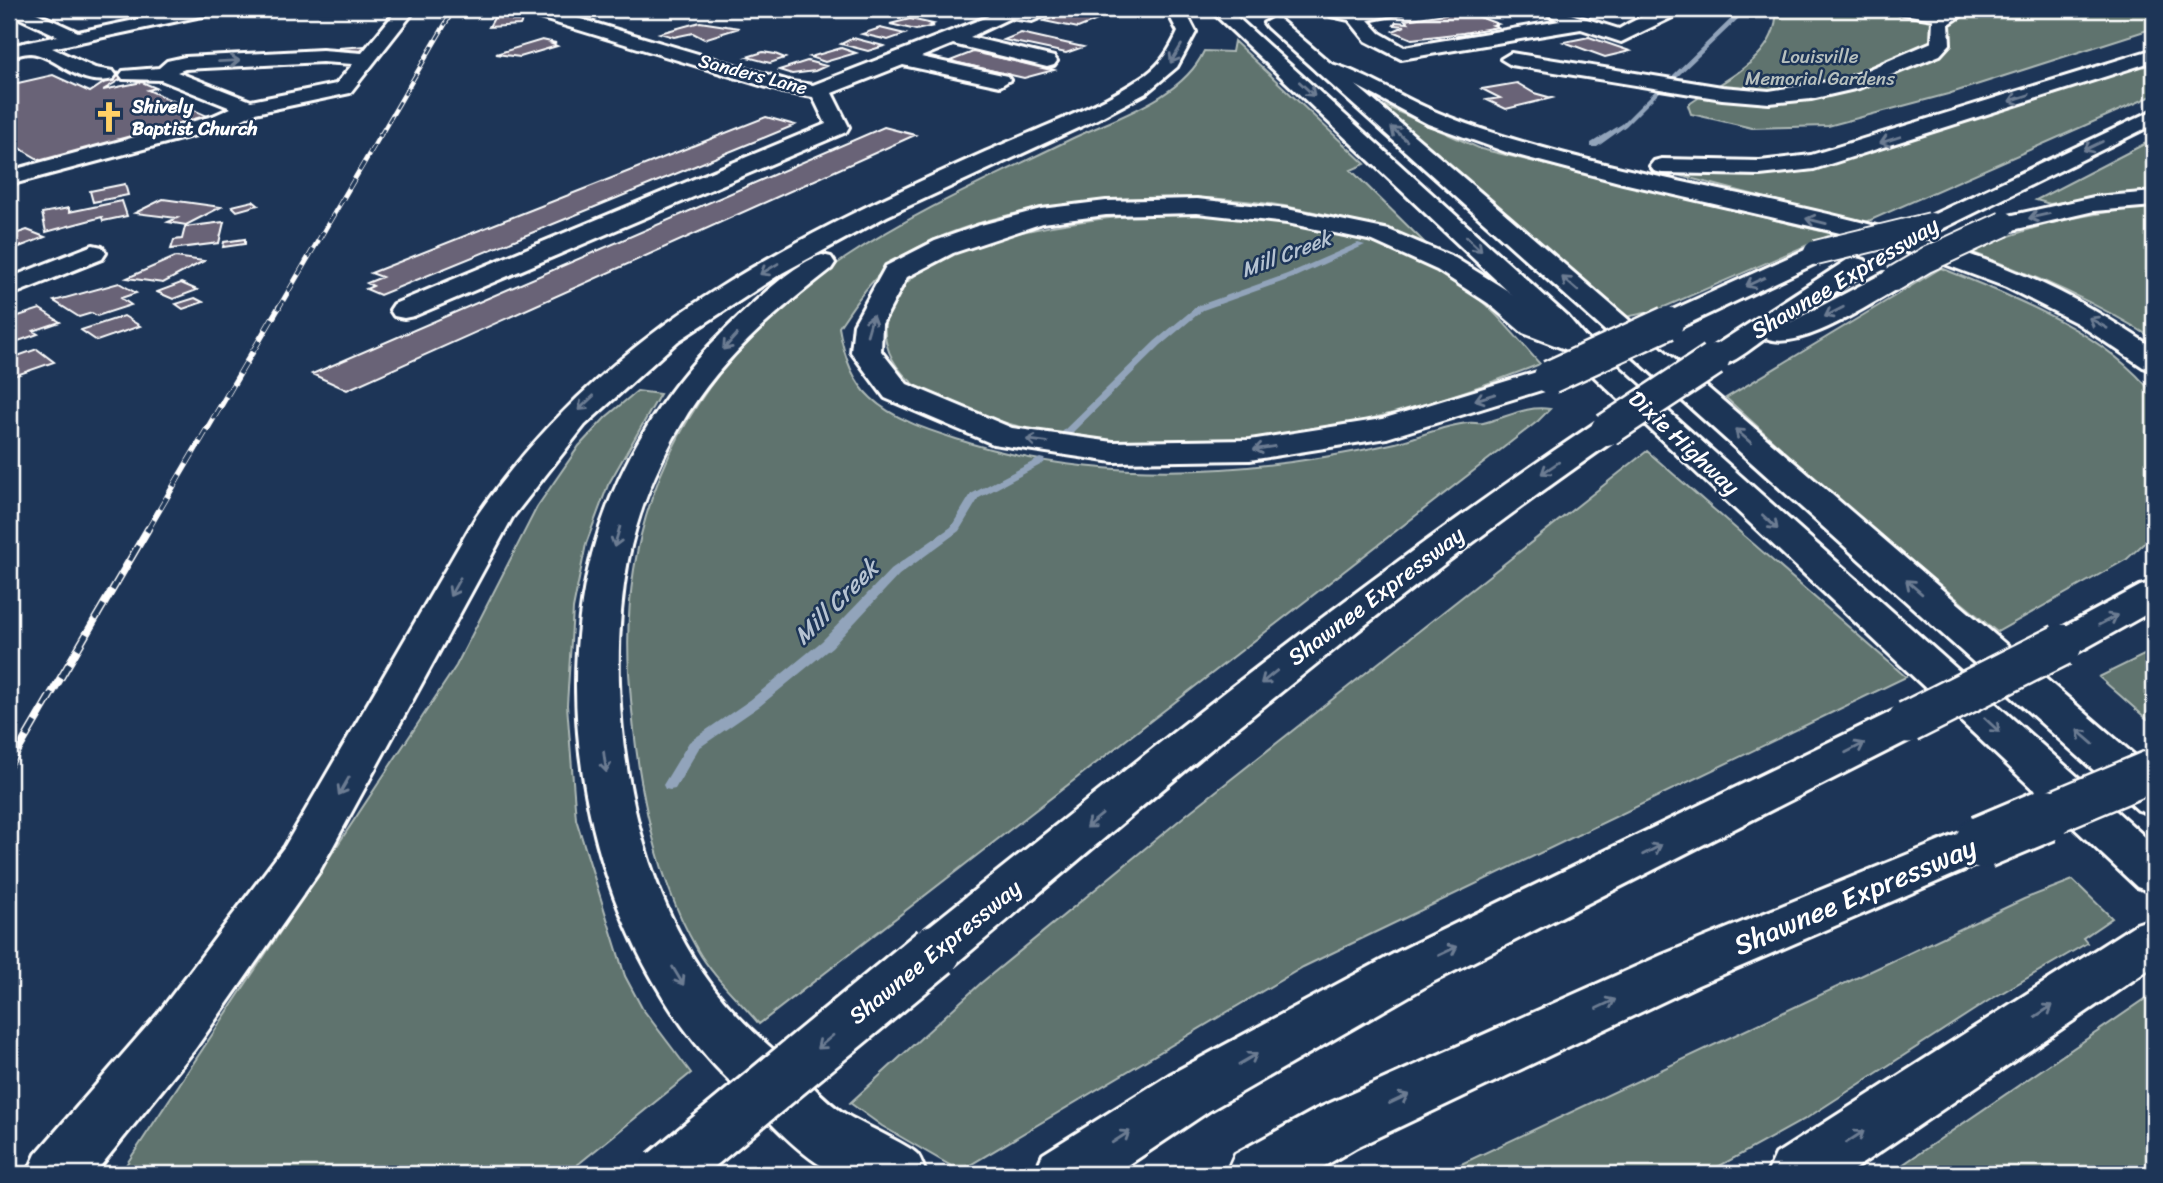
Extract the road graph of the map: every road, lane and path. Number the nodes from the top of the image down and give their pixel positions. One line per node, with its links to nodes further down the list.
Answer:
1 (14, 9): 22 (main road)
2 (211, 9): 22 (main road)
3 (407, 9): 28 (main road)
4 (529, 9): 36 (main road, Sanders Lane)
5 (1052, 9): 14 (main road)
6 (1175, 9): 39 (main road, one-way to 39)
7 (1218, 9): 48 (main road, Dixie Highway, one-way to 48)
8 (1258, 9): 31 (main road, Dixie Highway)
9 (1331, 9): 17 (main road)
10 (1396, 9): 17 (main road)
11 (1538, 9): 20 (main road)
12 (1680, 9): 19 (main road)
13 (1905, 9): 15 (main road)
14 (1007, 10): 23 (main road, Sanders Lane)
15 (1956, 13): 29 (main road)
16 (1626, 15): 19 (main road)
17 (1356, 17): 21 (main road)
18 (1515, 17): 21 (main road)
19 (1647, 20): 20 (main road)
20 (1583, 23): 21 (main road)
21 (1546, 29)
22 (78, 38): 24 (main road)
23 (950, 38): 27 (main road, Sanders Lane); 30 (main road)
24 (34, 47): 25 (main road); 33 (main road)
25 (9, 52)
26 (2154, 55): 40 (main road, one-way to 40)
27 (898, 58): 35 (main road); 36 (main road, Sanders Lane)
28 (368, 59): 32 (main road, one-way to 28); 37 (main road)
29 (1511, 59)
30 (1047, 61)
31 (1324, 68): 40 (main road); 52 (main road, Dixie Highway, one-way to 31)
32 (164, 74): 34 (main road); 37 (main road)
33 (107, 75)
34 (130, 75)
35 (1000, 80)
36 (820, 90): 46 (main road)
37 (249, 108): 41 (main road)
38 (2154, 116): 43 (main road, Shawnee Expressway, one-way to 43)
39 (1051, 133): 55 (main road, one-way to 55); 57 (main road, one-way to 57)
40 (1514, 145): 49 (main road, one-way to 40)
41 (9, 178)
42 (2154, 199): 47 (main road, one-way to 47, bridge)
43 (1931, 225): 47 (main road, Shawnee Expressway, bridge); 48 (main road, one-way to 48, bridge)
44 (93, 253): 45 (main road)
45 (9, 288)
46 (404, 310)
47 (1747, 337): 56 (main road, Shawnee Expressway, one-way to 56, bridge)
48 (1575, 343): 53 (main road, Dixie Highway, one-way to 53)
49 (2154, 361)
50 (2154, 594): 58 (main road, one-way to 50, bridge)
51 (2154, 769): 59 (main road, Shawnee Expressway, one-way to 51, bridge)
52 (2154, 798)
53 (2154, 874)
54 (2146, 944): 60 (main road, one-way to 54)
55 (57, 1174)
56 (665, 1174)
57 (896, 1174)
58 (1064, 1174)
59 (1256, 1174)
60 (1797, 1174)

